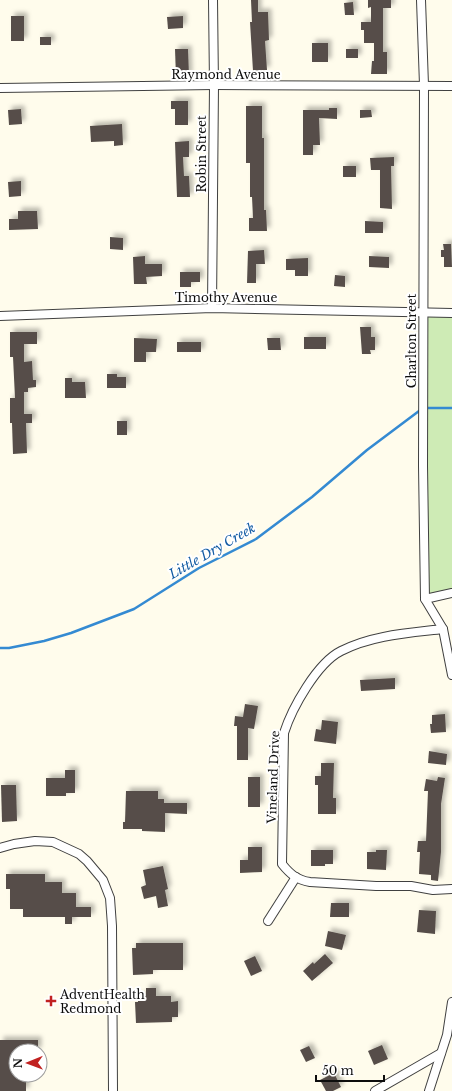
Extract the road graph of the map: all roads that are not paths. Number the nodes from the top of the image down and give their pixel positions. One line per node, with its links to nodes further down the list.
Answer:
1 (213, 0): 3 (street, Robin Street)
2 (420, 0): 4 (street, Charlton Street)
3 (214, 85): 4 (street, Raymond Avenue); 6 (street, Raymond Avenue); 7 (street, Robin Street)
4 (424, 85): 5 (street, Raymond Avenue); 8 (street, Charlton Street)
5 (452, 86)
6 (0, 88)
7 (212, 308): 8 (street, Timothy Avenue); 10 (street, Timothy Avenue)
8 (423, 313): 9 (street, Timothy Avenue); 12 (street, Charlton Street)
9 (452, 313)
10 (0, 316)
11 (452, 593): 12 (street)
12 (425, 599): 13 (street, Charlton Street)
13 (443, 629): 14 (street, Charlton Street); 16 (street, Vineland Drive)
14 (452, 676)
15 (0, 848): 21 (street)
16 (296, 877): 17 (street, Vineland Drive); 18 (street)
17 (452, 890)
18 (268, 921)
19 (452, 1002): 20 (street)
20 (441, 1053): 22 (street); 23 (street)
21 (113, 1091)
22 (375, 1091)
23 (429, 1091)

